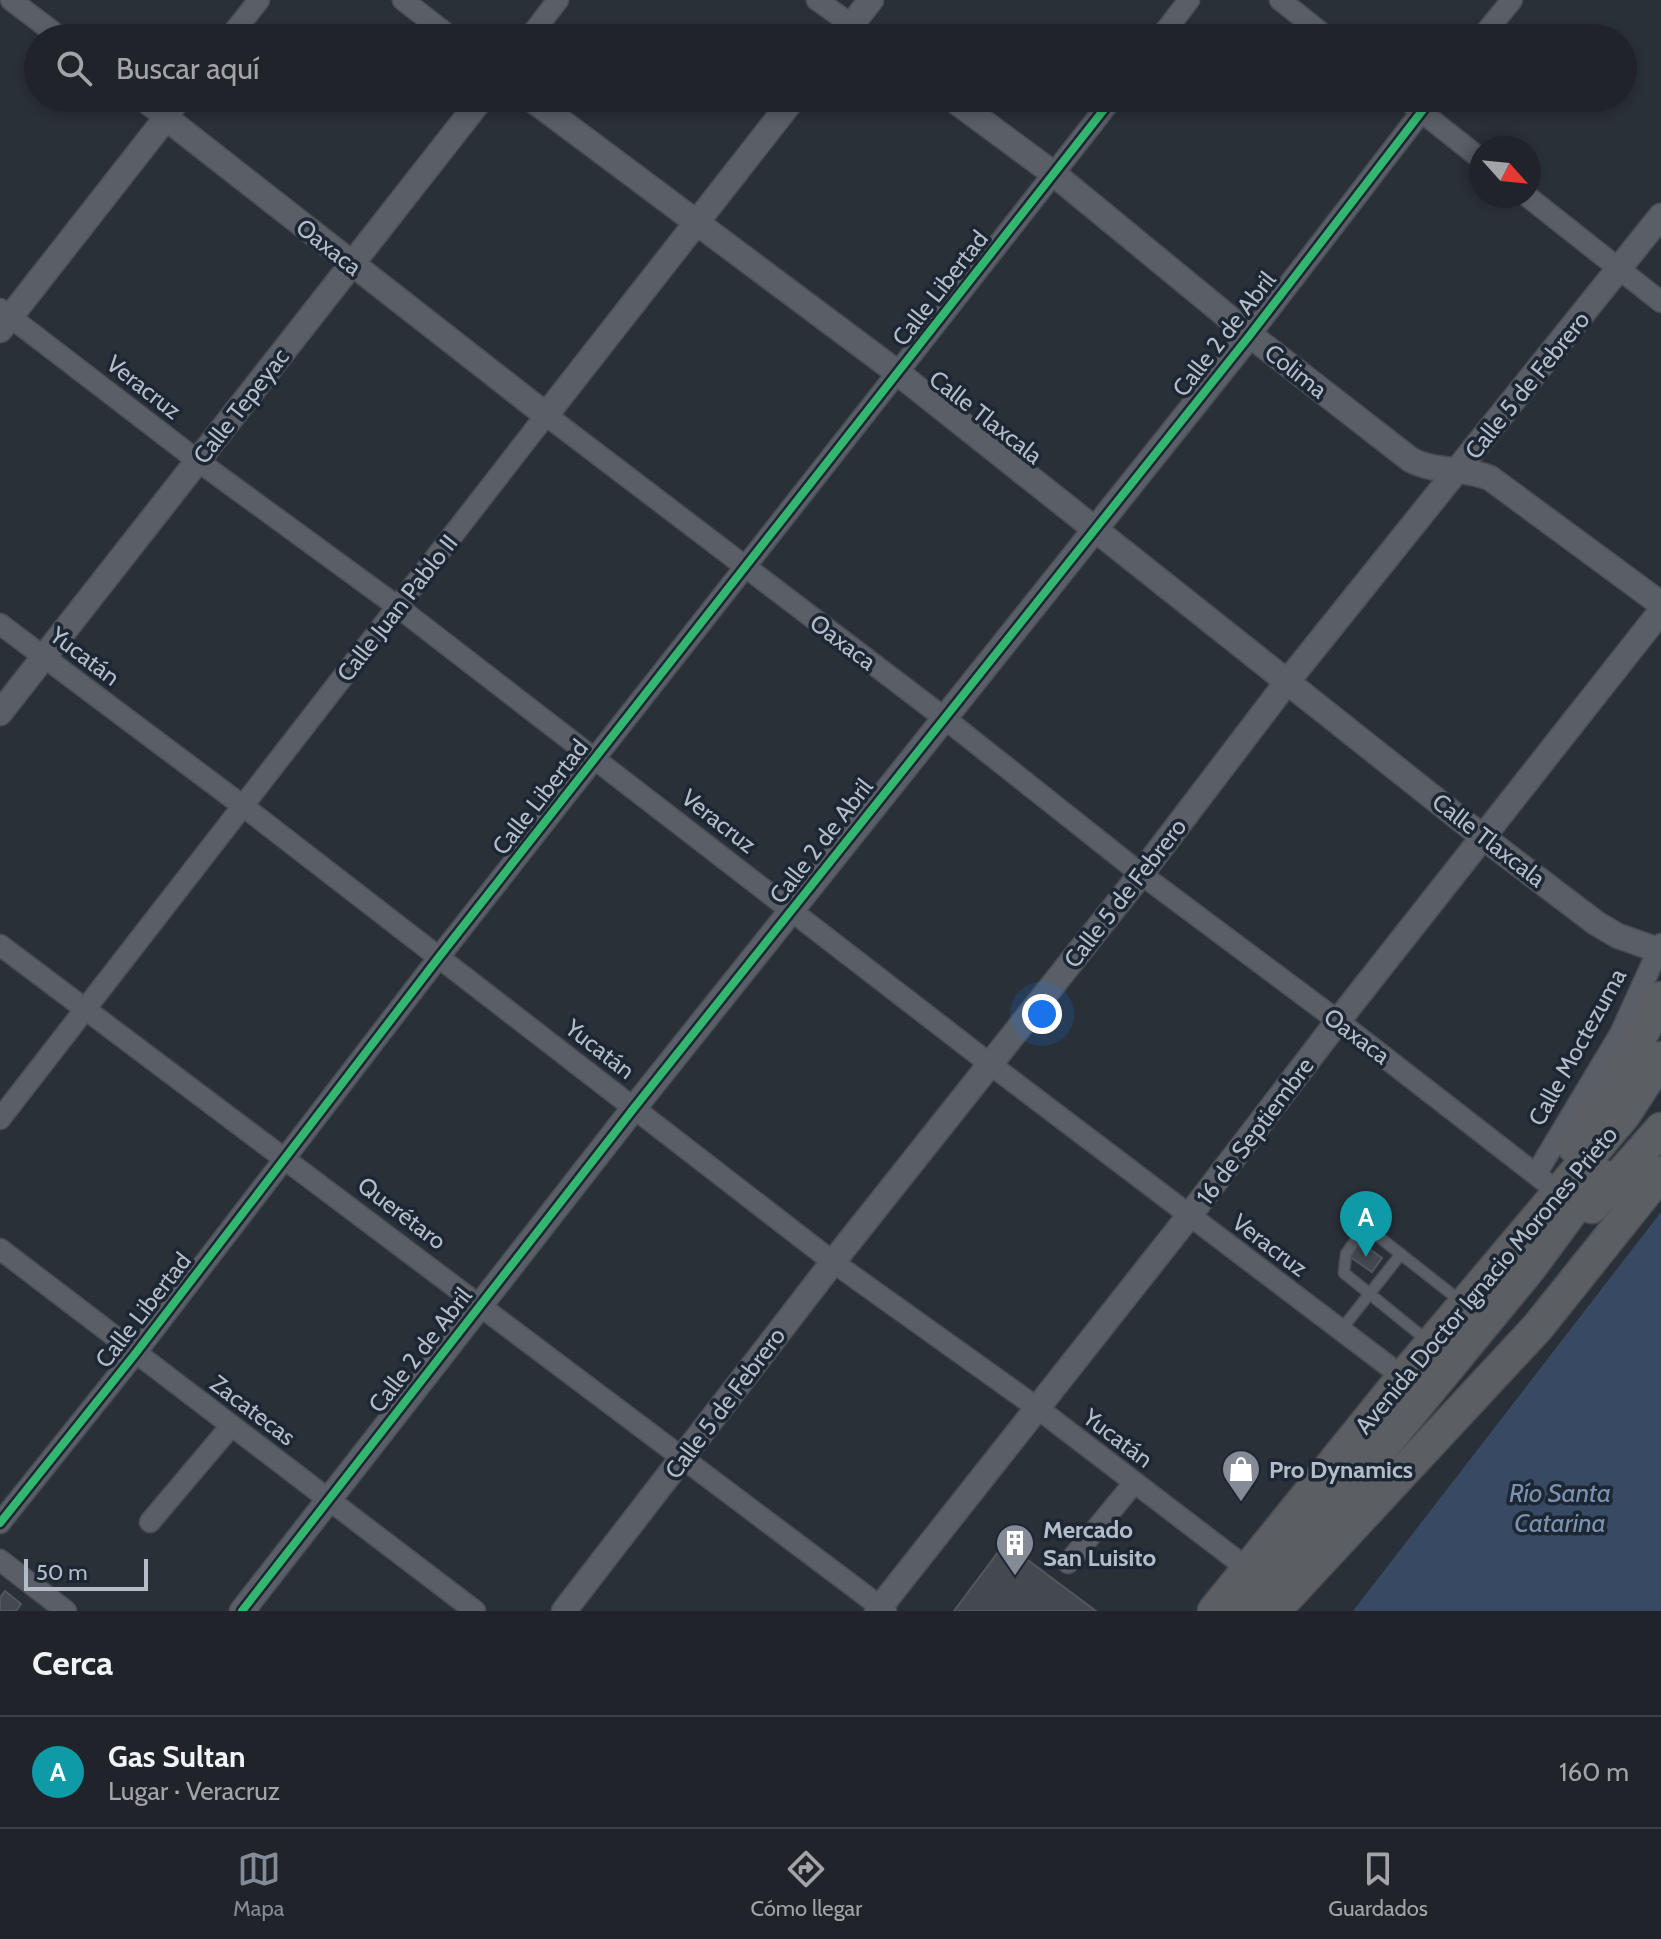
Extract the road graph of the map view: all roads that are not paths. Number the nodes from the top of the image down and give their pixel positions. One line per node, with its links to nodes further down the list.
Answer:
1 (11, 0): 10 (street)
2 (259, 0): 11 (street)
3 (403, 0): 12 (street)
4 (558, 0): 13 (street)
5 (817, 0): 14 (street)
6 (871, 0): 15 (street)
7 (1189, 0): 16 (street)
8 (1280, 0): 17 (street)
9 (1512, 0): 18 (street)
10 (43, 24)
11 (240, 24)
12 (434, 24)
13 (540, 24)
14 (843, 24)
15 (859, 24)
16 (1171, 24)
17 (1310, 24)
18 (1492, 24)
19 (158, 112): 28 (street, Oaxaca)
20 (171, 112): 28 (street)
21 (471, 112): 34 (street, Calle Tepeyac)
22 (548, 112): 33 (street, Calle Tlaxcala)
23 (783, 112): 33 (street, Calle Juan Pablo II)
24 (970, 112): 30 (street, Colima)
25 (1102, 112): 30 (street, Calle Libertad)
26 (1422, 112): 38 (street, Calle 2 de Abril)
27 (1434, 112): 29 (street)
28 (166, 118): 34 (street, Oaxaca); 37 (street)
29 (1469, 147)
30 (1054, 174): 38 (street, Colima); 39 (street, Calle Libertad)
31 (1541, 207): 35 (street)
32 (1661, 216): 35 (street, Calle 5 de Febrero)
33 (696, 224): 39 (street, Calle Tlaxcala); 40 (street, Calle Juan Pablo II)
34 (350, 264): 40 (street, Oaxaca); 41 (street, Calle Tepeyac)
35 (1620, 269): 36 (street); 42 (street, Calle 5 de Febrero)
36 (1661, 302)
37 (3, 319): 41 (street, Veracruz)
38 (1250, 335): 42 (street, Colima); 43 (street, Calle 2 de Abril)
39 (898, 373): 43 (street, Calle Tlaxcala); 44 (street, Calle Libertad)
40 (546, 415): 44 (street, Oaxaca); 46 (street, Calle Juan Pablo II)
41 (198, 461): 46 (street, Veracruz); 49 (street, Calle Tepeyac)
42 (1459, 469): 45 (street, Colima); 50 (street, Calle 5 de Febrero)
43 (1094, 529): 50 (street, Calle Tlaxcala); 52 (street, Calle 2 de Abril)
44 (746, 568): 52 (street, Oaxaca); 53 (street, Calle Libertad)
45 (1661, 604)
46 (398, 607): 53 (street, Veracruz); 54 (street, Calle Juan Pablo II)
47 (1661, 611): 55 (street, 16 de Septiembre)
48 (0, 624): 49 (street, Yucatán)
49 (43, 657): 51 (street, Calle Tepeyac); 54 (street, Yucatán)
50 (1287, 682): 55 (street, Calle Tlaxcala); 56 (street, Calle 5 de Febrero)
51 (0, 713)
52 (943, 717): 56 (street, Oaxaca); 57 (street, Calle 2 de Abril)
53 (596, 759): 57 (street, Veracruz); 60 (street, Calle Libertad)
54 (243, 806): 60 (street, Yucatán); 62 (street, Calle Juan Pablo II)
55 (1484, 838): 59 (street, Calle Tlaxcala); 63 (street, 16 de Septiembre)
56 (1141, 874): 63 (street, Oaxaca); 65 (street, Calle 5 de Febrero)
57 (792, 911): 65 (street, Veracruz); 67 (street, Calle 2 de Abril)
58 (0, 945): 62 (street, Querétaro)
59 (1660, 948): 72 (street, Calle Moctezuma)
60 (439, 957): 67 (street, Yucatán); 70 (street, Calle Libertad)
61 (1661, 998): 72 (highway)
62 (85, 1009): 68 (street, Calle Juan Pablo II); 70 (street, Querétaro)
63 (1338, 1021): 72 (street, Oaxaca); 73 (street, 16 de Septiembre)
64 (1661, 1058): 74 (highway, Avenida Doctor Ignacio Morones Prieto)
65 (990, 1064): 73 (street, Veracruz); 77 (street, Calle 5 de Febrero)
66 (1661, 1092): 78 (highway)
67 (634, 1108): 77 (street, Yucatán); 81 (street, Calle 2 de Abril)
68 (0, 1119)
69 (1656, 1135): 78 (highway)
70 (285, 1158): 81 (street, Querétaro); 84 (street, Calle Libertad)
71 (1661, 1173): 95 (highway, Avenida Doctor Ignacio Morones Prieto)
72 (1542, 1179): 74 (highway)
73 (1189, 1216): 82 (street, Veracruz); 86 (street, 16 de Septiembre)
74 (1535, 1219): 80 (highway, Avenida Doctor Ignacio Morones Prieto)
75 (0, 1249): 84 (street, Zacatecas)
76 (1401, 1254): 79 (lane); 79 (lane); 80 (lane)
77 (833, 1262): 86 (street, Yucatán); 88 (street, Calle 5 de Febrero)
78 (1532, 1263): 95 (highway)
79 (1370, 1295): 82 (lane); 83 (lane)
80 (1464, 1304): 83 (highway, Avenida Doctor Ignacio Morones Prieto)
81 (480, 1305): 88 (street, Querétaro); 90 (street, Calle 2 de Abril)
82 (1341, 1330): 85 (street, Veracruz)
83 (1431, 1344): 85 (highway, Avenida Doctor Ignacio Morones Prieto)
84 (135, 1354): 87 (street, Zacatecas); 92 (street, Calle Libertad)
85 (1403, 1377): 95 (highway, Avenida Doctor Ignacio Morones Prieto)
86 (1036, 1407): 89 (street, Yucatán); 96 (street, 16 de Septiembre)
87 (231, 1426): 90 (street, Zacatecas); 91 (street)
88 (683, 1458): 96 (street, Querétaro); 100 (street, Calle 5 de Febrero)
89 (1134, 1483): 94 (street); 95 (street, Yucatán)
90 (328, 1500): 98 (street, Calle 2 de Abril); 99 (street, Zacatecas)
91 (150, 1522)
92 (0, 1523)
93 (0, 1560): 97 (street)
94 (1068, 1563)
95 (1271, 1588): 101 (highway, Avenida Doctor Ignacio Morones Prieto); 102 (highway)
96 (881, 1609)
97 (66, 1611)
98 (242, 1611)
99 (475, 1611)
100 (564, 1611)
101 (1214, 1611)
102 (1248, 1611)

